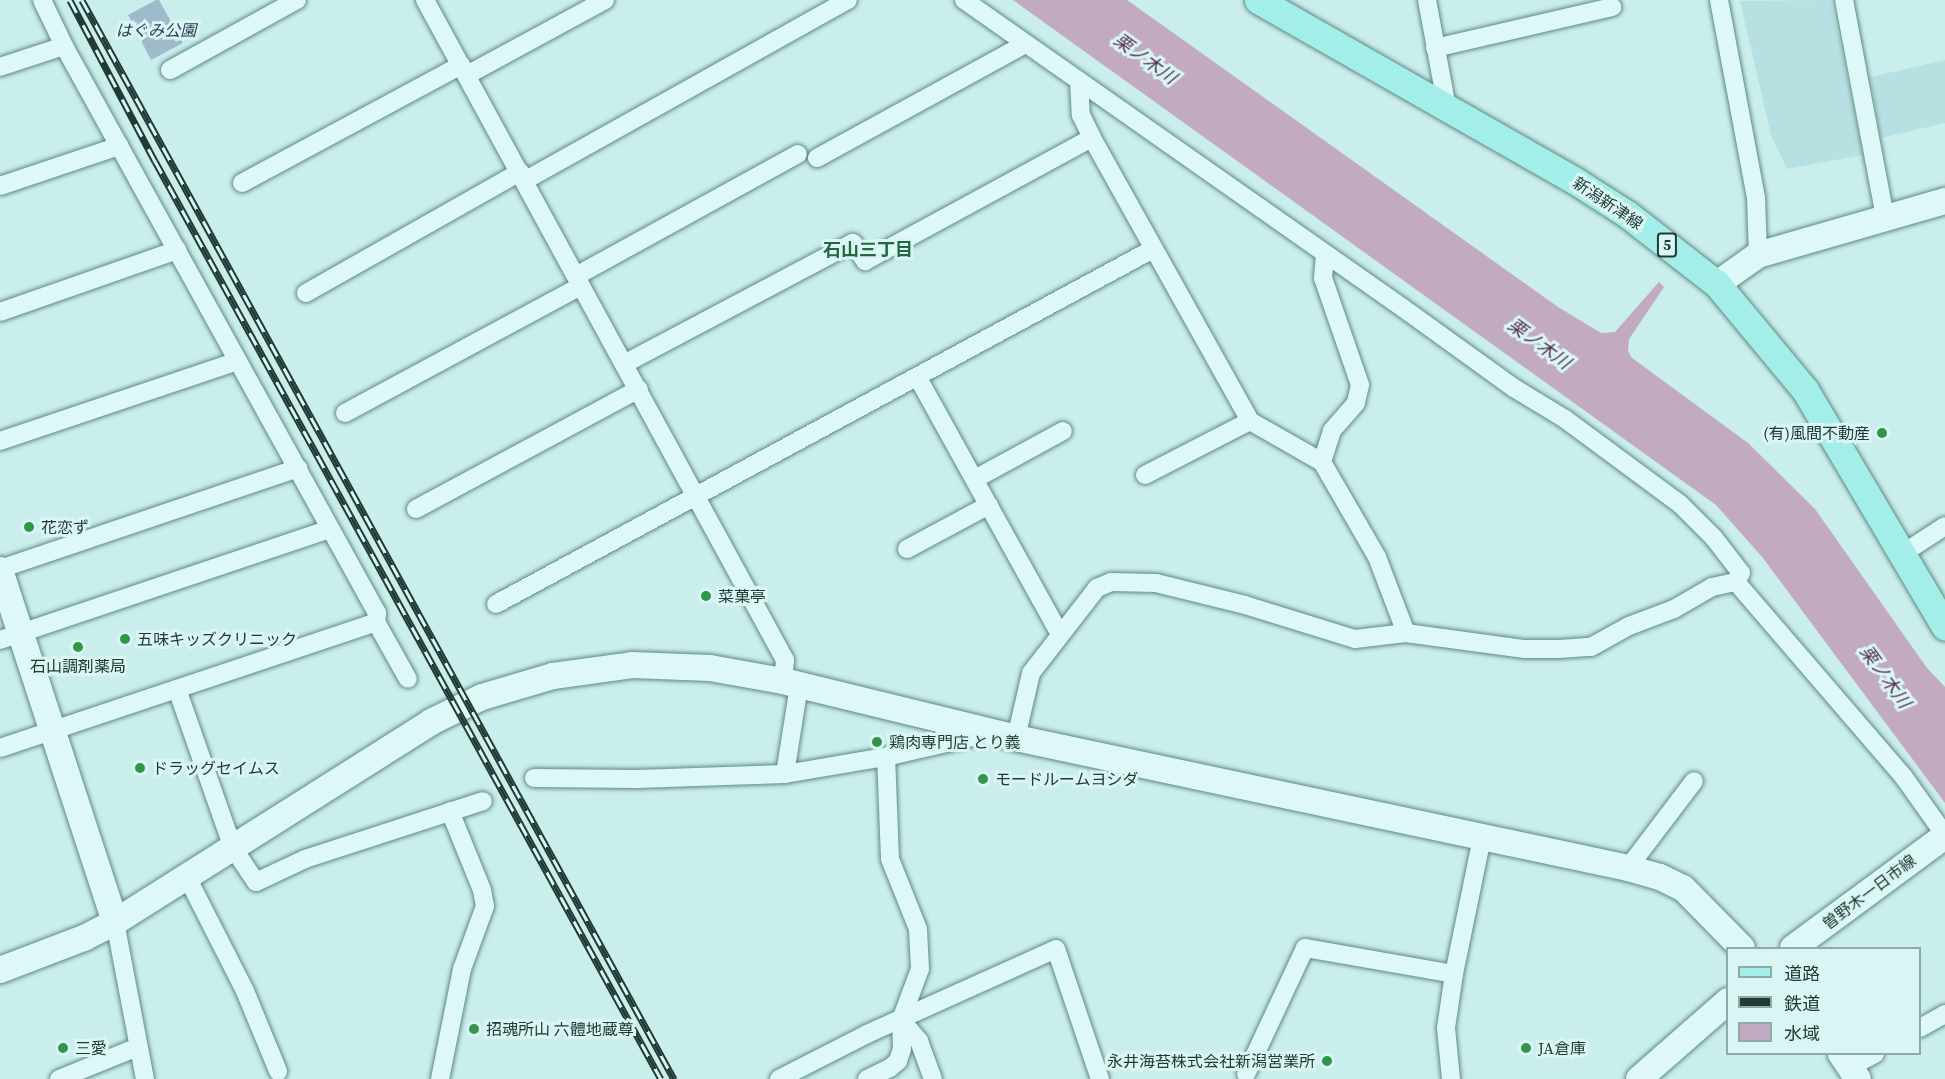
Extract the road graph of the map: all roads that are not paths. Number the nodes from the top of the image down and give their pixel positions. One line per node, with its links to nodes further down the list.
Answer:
1 (42, 0): 13 (street)
2 (297, 0): 16 (street)
3 (425, 0): 17 (street)
4 (605, 0): 17 (street)
5 (848, 0): 24 (street)
6 (964, 0): 12 (street)
7 (1258, 0): 19 (main road, 新潟新津線 / 5)
8 (1427, 0): 14 (street)
9 (1719, 0): 32 (street)
10 (1844, 0): 28 (street)
11 (1612, 7): 14 (street)
12 (1025, 44): 18 (street); 23 (street)
13 (64, 46): 15 (street); 21 (street)
14 (1435, 48): 19 (street)
15 (0, 67)
16 (170, 70)
17 (464, 70): 24 (street); 25 (street)
18 (1079, 81): 20 (street); 31 (street)
19 (1447, 108): 34 (main road, 新潟新津線 / 5)
20 (1092, 138): 29 (street); 38 (street)
21 (119, 146): 26 (street); 30 (street)
22 (798, 154): 33 (street)
23 (817, 158)
24 (522, 177): 33 (street); 35 (street)
25 (242, 183)
26 (0, 186)
27 (1945, 201): 28 (street)
28 (1885, 218): 32 (street)
29 (1153, 249): 39 (street); 42 (street)
30 (177, 250): 36 (street); 37 (street)
31 (1325, 255): 45 (street); 57 (street)
32 (1758, 255): 34 (street)
33 (578, 281): 38 (street); 41 (street)
34 (1717, 284): 55 (main road, 新潟新津線 / 5)
35 (306, 292)
36 (0, 312)
37 (238, 361): 44 (street); 46 (street)
38 (624, 364): 40 (street)
39 (918, 378): 48 (street); 49 (street)
40 (639, 389): 49 (street); 51 (street)
41 (345, 413)
42 (1250, 421): 45 (street); 47 (street)
43 (1064, 431): 48 (street)
44 (0, 441)
45 (1322, 462): 61 (street)
46 (298, 468): 53 (street); 56 (street)
47 (1145, 475)
48 (975, 479): 50 (street)
49 (695, 496): 58 (street); 65 (street)
50 (989, 505): 54 (street); 62 (street)
51 (416, 509)
52 (1945, 526): 55 (street)
53 (330, 530): 59 (street); 63 (street)
54 (907, 549)
55 (1902, 554): 60 (main road, 新潟新津線 / 5)
56 (0, 569): 63 (street)
57 (1736, 582): 61 (street); 77 (street)
58 (496, 604)
59 (376, 622): 64 (street); 66 (street)
60 (1945, 627)
61 (1406, 633): 62 (street)
62 (1060, 634): 68 (street)
63 (10, 636): 67 (street)
64 (408, 679)
65 (791, 684): 68 (street); 71 (street); 78 (street)
66 (177, 689): 67 (street); 78 (street)
67 (54, 731): 69 (street); 81 (street)
68 (1005, 735): 70 (street); 76 (street)
69 (0, 748)
70 (886, 758): 71 (street); 88 (street)
71 (785, 774): 72 (street)
72 (534, 778)
73 (1694, 781): 79 (street)
74 (483, 801): 75 (street)
75 (450, 811): 78 (street); 98 (street)
76 (1482, 837): 79 (street); 85 (street)
77 (1942, 843): 83 (street, 曽野木一日市線)
78 (233, 848): 80 (street)
79 (1628, 867): 82 (street)
80 (187, 877): 81 (street); 94 (street)
81 (115, 922): 84 (street); 90 (street)
82 (1741, 947)
83 (1794, 947)
84 (0, 970)
85 (1454, 974): 95 (street); 103 (street)
86 (1726, 1003): 104 (street)
87 (1945, 1014): 89 (street)
88 (901, 1020): 93 (street); 99 (street); 101 (street); 102 (street)
89 (1921, 1027)
90 (138, 1047): 96 (street); 97 (street)
91 (1871, 1055): 92 (street)
92 (1850, 1066)
93 (890, 1068): 100 (street); 101 (street)
94 (278, 1071)
95 (1246, 1074)
96 (59, 1079)
97 (146, 1079)
98 (440, 1079)
99 (779, 1079)
100 (867, 1079)
101 (931, 1079)
102 (1100, 1079)
103 (1450, 1079)
104 (1639, 1079)

